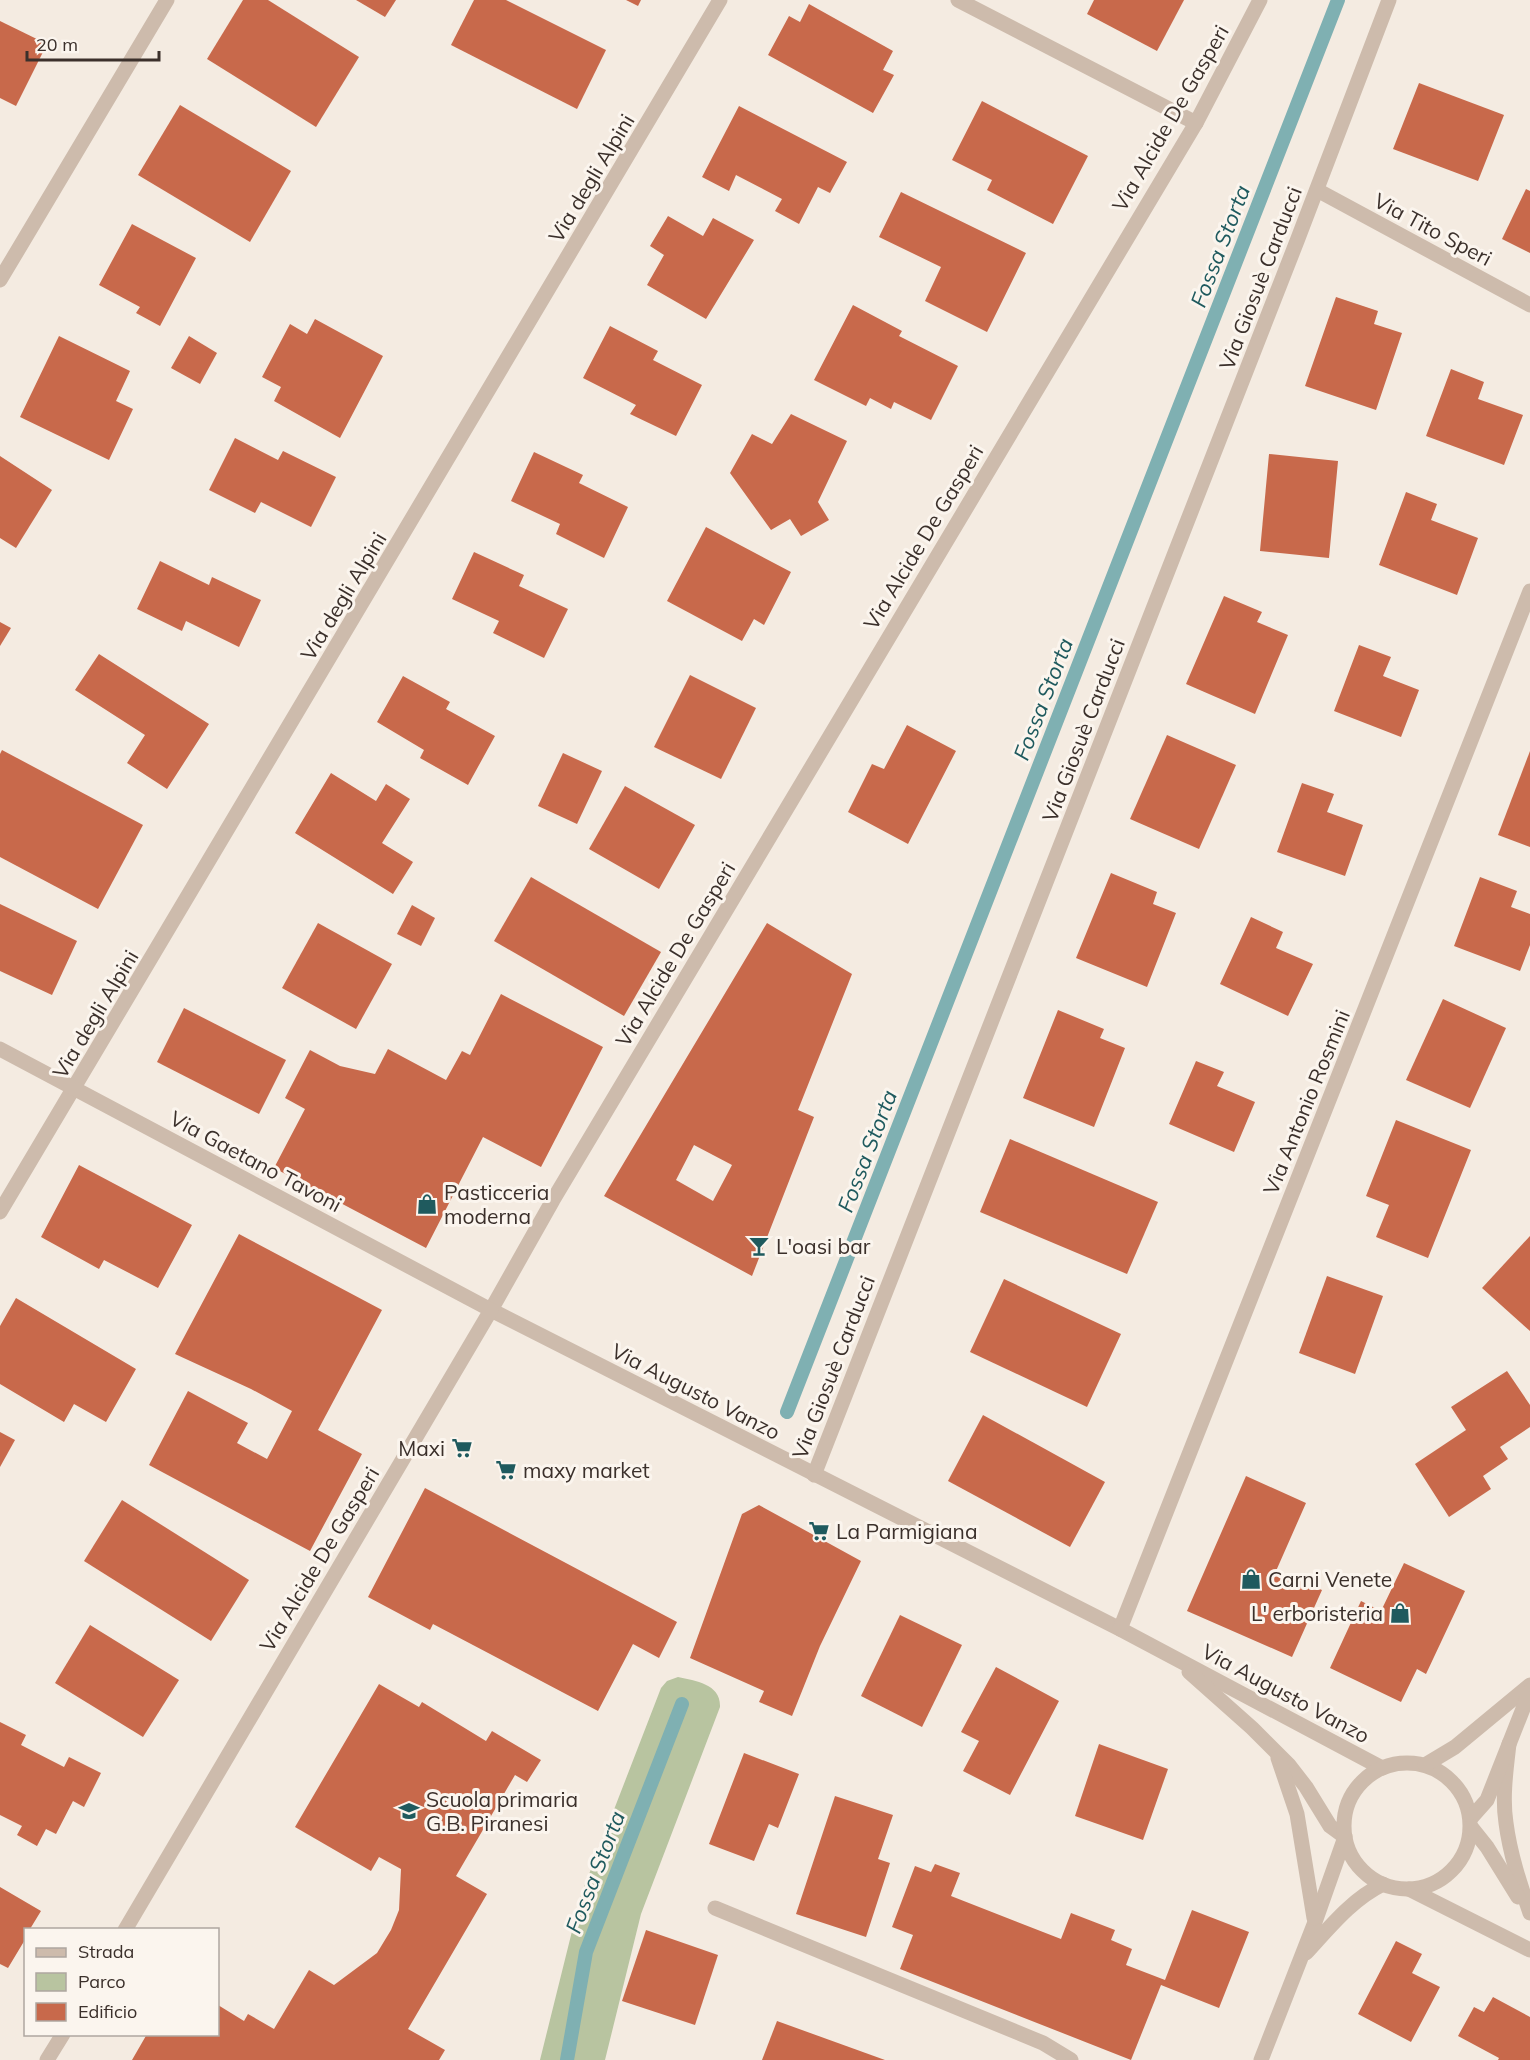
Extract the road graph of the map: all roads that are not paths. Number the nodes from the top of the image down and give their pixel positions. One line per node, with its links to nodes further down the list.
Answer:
1 (167, 0): 8 (street)
2 (720, 0): 12 (street, Via degli Alpini)
3 (958, 0): 6 (street)
4 (1260, 0): 6 (street, Via Alcide De Gasperi)
5 (1389, 0): 7 (street, Via Giosuè Carducci)
6 (1196, 123): 14 (street, Via Alcide De Gasperi)
7 (1317, 190): 9 (street, Via Tito Speri); 15 (street, Via Giosuè Carducci)
8 (0, 280)
9 (1530, 304)
10 (1530, 591): 16 (street, Via Antonio Rosmini)
11 (0, 1049): 12 (street, Via Gaetano Tavoni)
12 (75, 1088): 13 (street, Via degli Alpini); 14 (street, Via Gaetano Tavoni)
13 (0, 1212)
14 (491, 1310): 15 (street, Via Augusto Vanzo); 32 (street, Via Alcide De Gasperi)
15 (814, 1475): 16 (street, Via Augusto Vanzo)
16 (1120, 1629): 17 (street, Via Augusto Vanzo)
17 (1171, 1656): 21 (street, Via Augusto Vanzo); 23 (street, Via Augusto Vanzo)
18 (1530, 1685): 22 (street)
19 (1530, 1690): 20 (street)
20 (1509, 1744): 24 (street); 29 (street)
21 (1276, 1752): 25 (street, Via Augusto Vanzo); 31 (street)
22 (1425, 1765): 23 (street, Via Augusto Vanzo); 24 (street, Via Augusto Vanzo)
23 (1382, 1768): 25 (street, Via Augusto Vanzo)
24 (1471, 1823): 27 (street, Via Augusto Vanzo); 30 (street, Via Augusto Vanzo)
25 (1345, 1837): 26 (street, Via Augusto Vanzo); 31 (street)
26 (1383, 1884): 27 (street, Via Augusto Vanzo); 34 (street)
27 (1409, 1889): 33 (street, Via Augusto Vanzo)
28 (715, 1908): 37 (street)
29 (1530, 1913)
30 (1530, 1918)
31 (1315, 1922): 34 (street)
32 (126, 1928)
33 (1530, 1950)
34 (1300, 1959): 38 (street)
35 (62, 2036): 36 (street)
36 (47, 2060)
37 (1071, 2060)
38 (1260, 2060)

